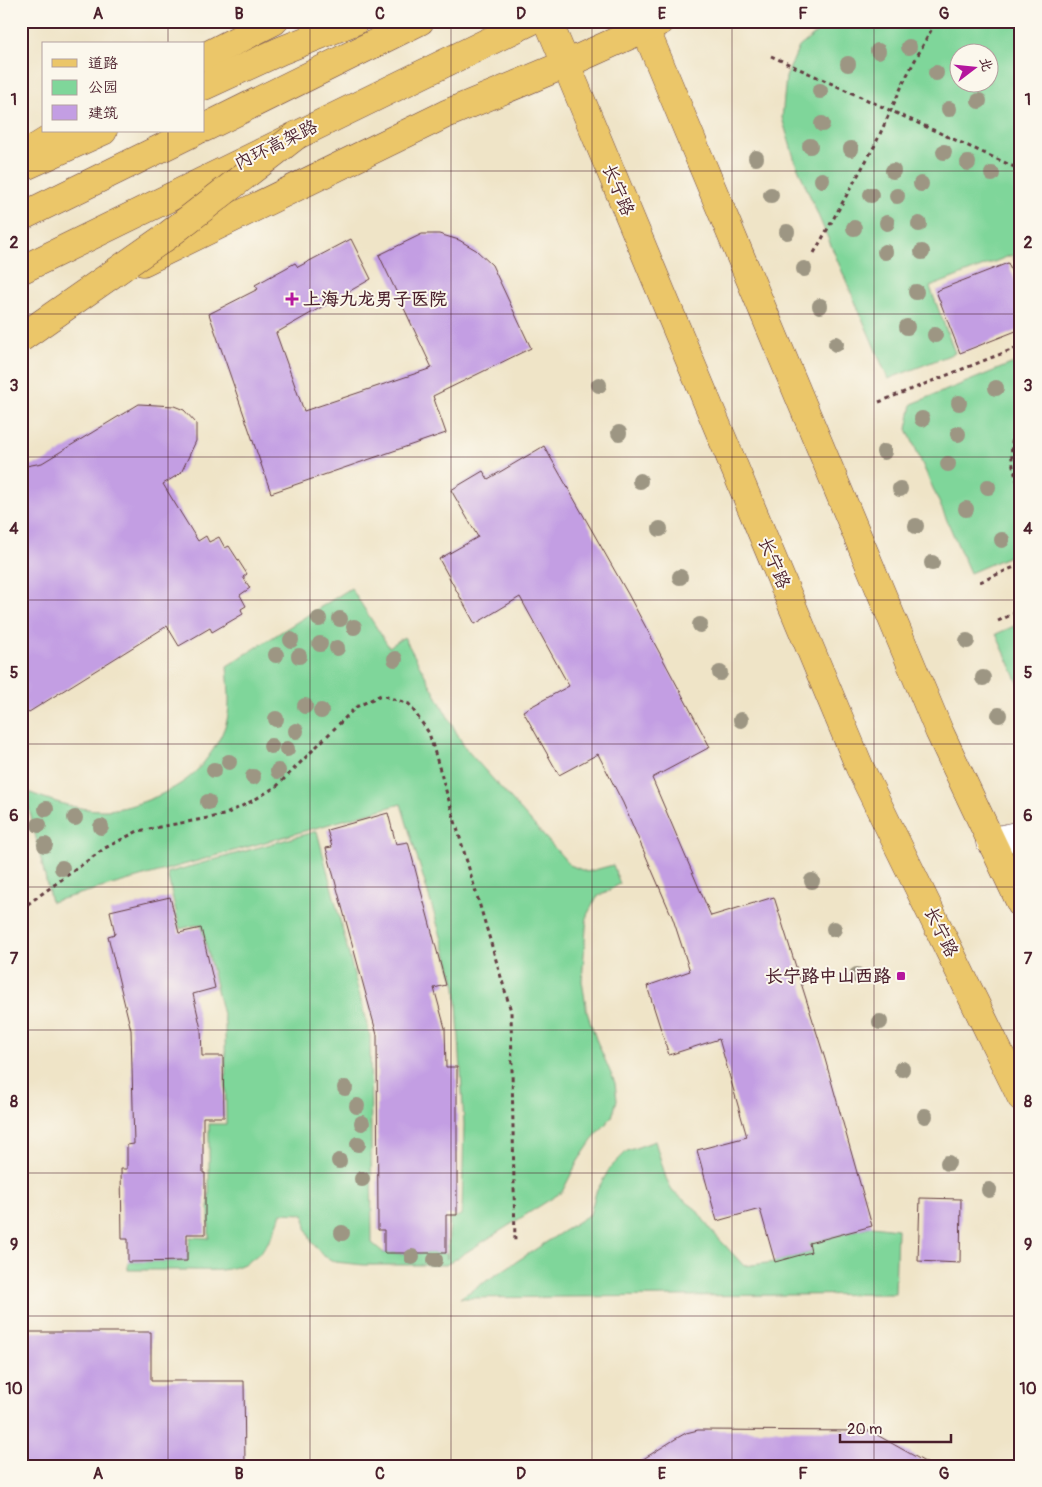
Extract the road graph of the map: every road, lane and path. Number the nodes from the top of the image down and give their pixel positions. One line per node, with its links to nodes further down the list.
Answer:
1 (274, 21): 8 (main road)
2 (355, 21): 11 (main road)
3 (420, 21): 13 (main road)
4 (531, 21): 17 (main road, 内环高架路)
5 (548, 21): 10 (main road, 长宁路)
6 (936, 21): 12 (path)
7 (649, 23): 10 (main road); 35 (main road)
8 (205, 56)
9 (771, 56): 12 (path)
10 (566, 64): 24 (main road); 38 (main road, 长宁路)
11 (205, 86)
12 (890, 111): 20 (path); 22 (path)
13 (205, 128)
14 (61, 132): 18 (main road)
15 (101, 132): 19 (main road)
16 (194, 132): 21 (main road)
17 (297, 135): 23 (main road, 内环高架路, bridge); 25 (main road, bridge)
18 (21, 157)
19 (21, 168)
20 (1021, 170)
21 (21, 217)
22 (814, 252)
23 (21, 270)
24 (21, 326)
25 (21, 338)
26 (1021, 346): 27 (path)
27 (879, 402)
28 (1021, 417): 29 (path)
29 (1021, 490)
30 (1021, 564): 31 (path)
31 (980, 582)
32 (1021, 610): 33 (path)
33 (998, 621)
34 (1021, 835): 35 (street)
35 (990, 842): 36 (main road)
36 (1021, 904)
37 (21, 909): 39 (path)
38 (1021, 1097)
39 (515, 1243)

